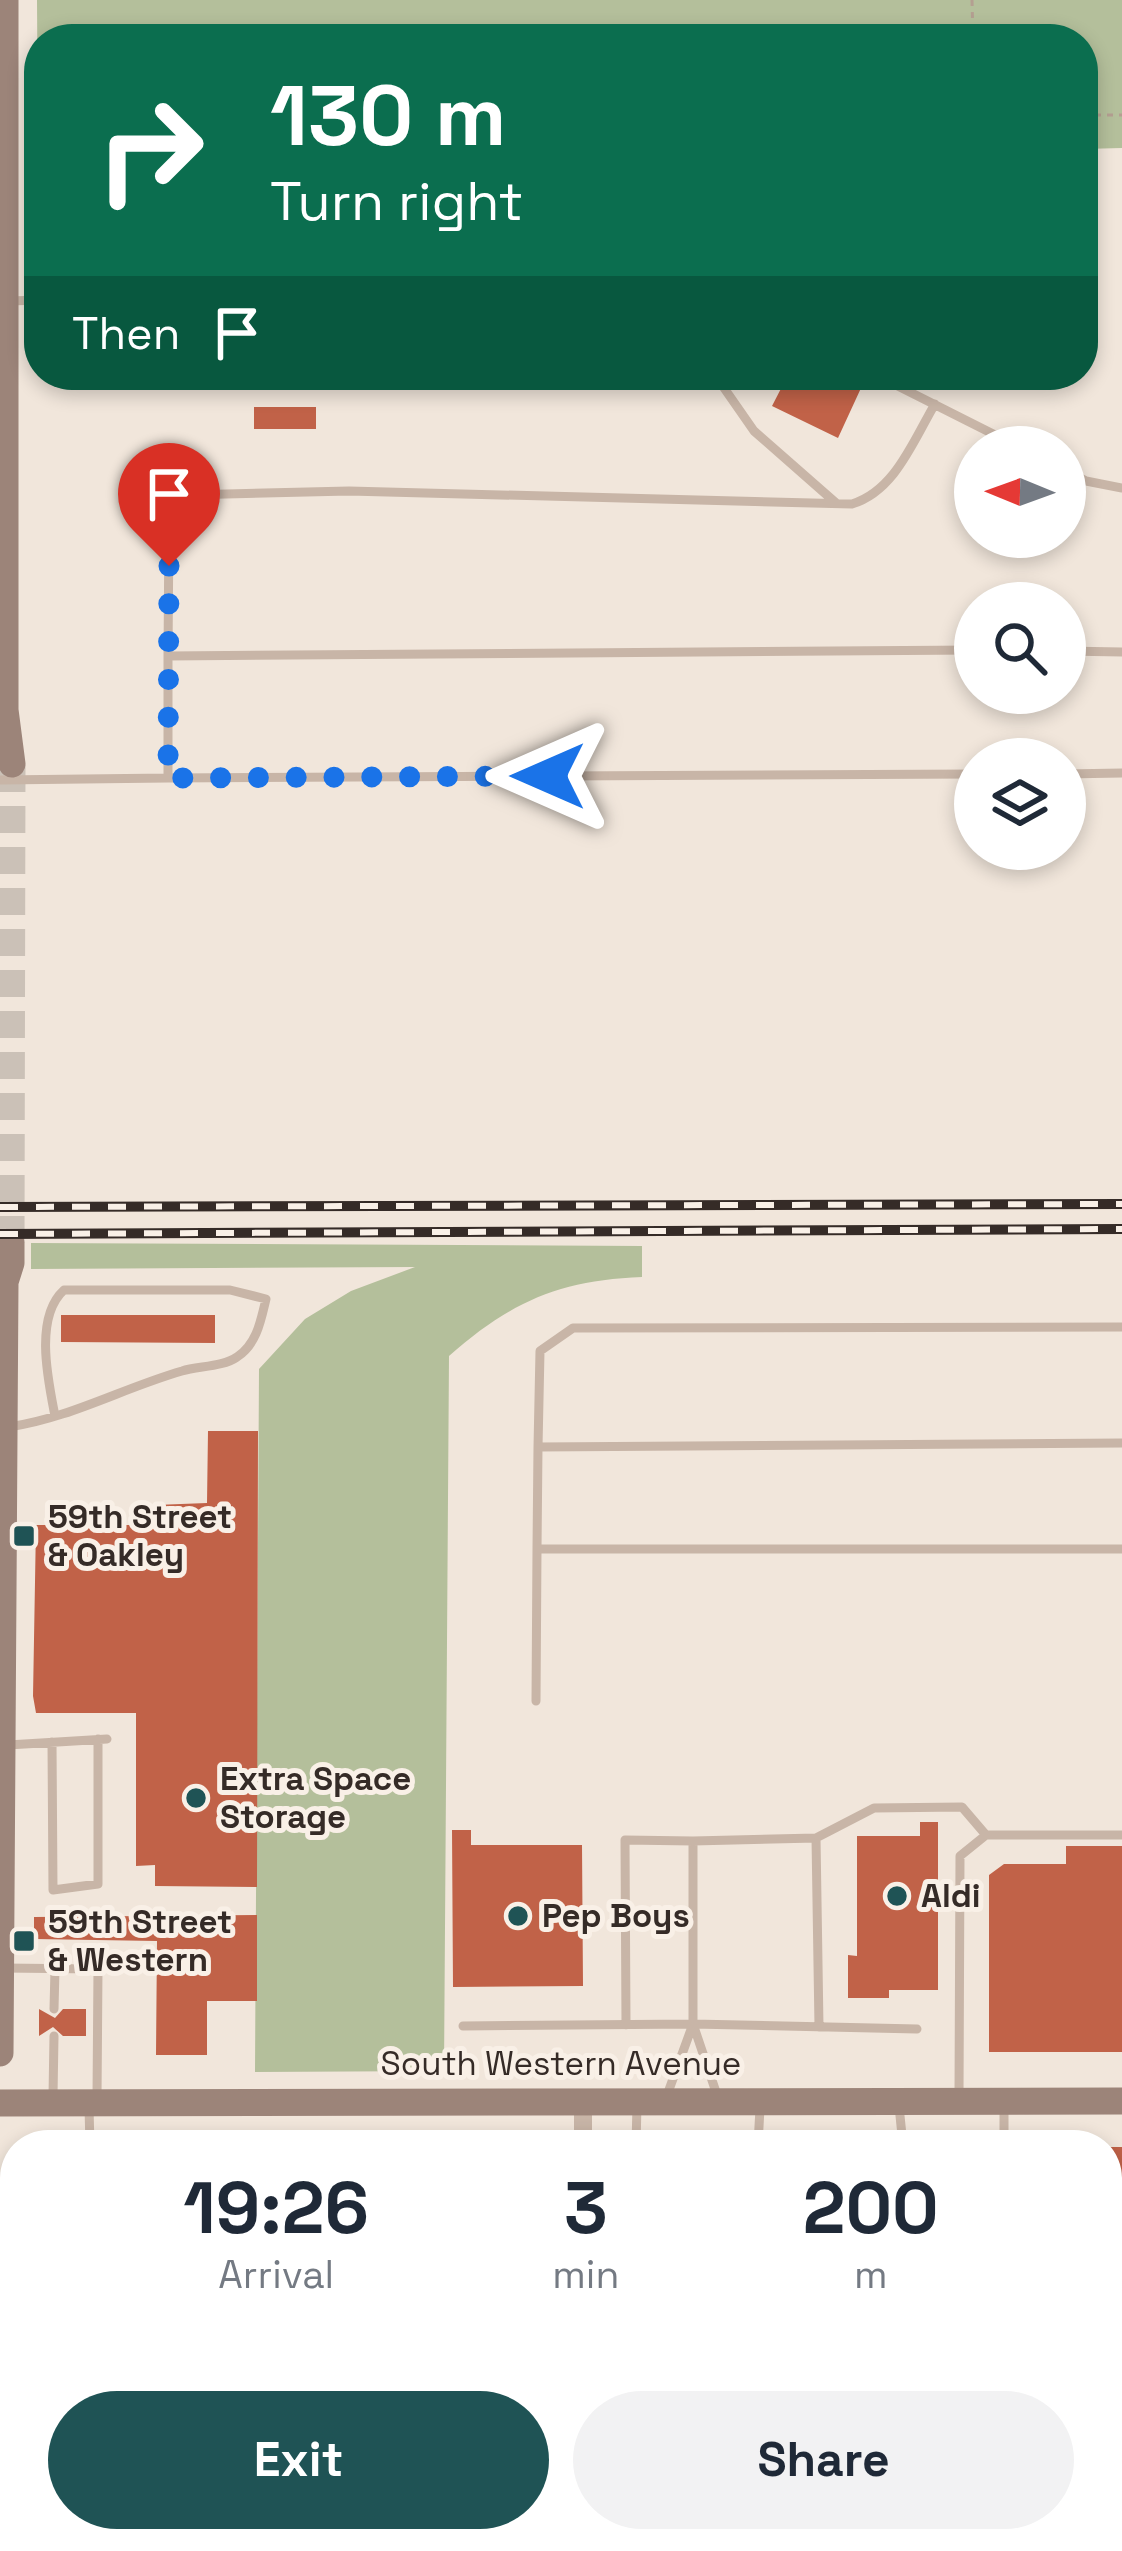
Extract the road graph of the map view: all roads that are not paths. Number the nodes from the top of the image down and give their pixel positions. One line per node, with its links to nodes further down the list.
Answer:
1 (4, 3): 2 (street)
2 (2, 185): 3 (street)
3 (2, 301): 15 (street)
4 (725, 390): 10 (lane)
5 (906, 390): 6 (lane)
6 (935, 404): 7 (lane); 10 (lane)
7 (978, 426)
8 (1086, 481): 9 (lane)
9 (1122, 488)
10 (836, 503): 14 (lane)
11 (954, 650): 14 (lane)
12 (1086, 651): 13 (lane)
13 (1122, 652)
14 (167, 656): 20 (lane)
15 (3, 721): 16 (street)
16 (6, 772): 20 (lane)
17 (1122, 773): 19 (lane)
18 (954, 774): 20 (lane)
19 (1086, 774)
20 (168, 778)
21 (11, 1243): 22 (street)
22 (2, 1277): 25 (street)
23 (1122, 1327): 27 (lane)
24 (55, 1416): 24 (lane); 25 (lane)
25 (2, 1427): 32 (street)
26 (1122, 1443): 27 (lane)
27 (538, 1447): 29 (lane)
28 (1122, 1549): 29 (lane)
29 (537, 1550): 30 (lane)
30 (536, 1701)
31 (52, 1742): 31 (lane); 32 (lane)
32 (2, 1756): 37 (street)
33 (986, 1835): 34 (lane); 35 (lane); 53 (lane)
34 (1122, 1835)
35 (816, 1838): 36 (lane); 44 (lane)
36 (693, 1841): 41 (lane); 42 (lane)
37 (1, 1921): 38 (street)
38 (2, 1968): 39 (lane); 47 (street)
39 (55, 1969): 40 (lane); 57 (lane)
40 (54, 2008)
41 (693, 2024): 42 (lane); 44 (lane); 49 (lane); 50 (lane)
42 (626, 2025): 43 (lane)
43 (463, 2026)
44 (819, 2026): 45 (lane)
45 (917, 2029)
46 (54, 2036): 56 (lane)
47 (0, 2053)
48 (583, 2100): 49 (street, South Western Avenue); 57 (street, South Western Avenue); 60 (street)
49 (651, 2100): 50 (street, South Western Avenue); 61 (lane)
50 (718, 2100): 51 (street, South Western Avenue)
51 (760, 2100): 52 (street, South Western Avenue); 62 (lane)
52 (899, 2100): 53 (street, South Western Avenue); 63 (lane)
53 (959, 2101): 54 (street, South Western Avenue)
54 (1004, 2101): 55 (street, South Western Avenue); 64 (lane)
55 (1122, 2101)
56 (53, 2102): 57 (street, South Western Avenue); 58 (street, South Western Avenue)
57 (93, 2102): 59 (lane)
58 (0, 2103)
59 (91, 2130)
60 (583, 2130)
61 (641, 2130)
62 (759, 2130)
63 (902, 2130)
64 (1004, 2130)

